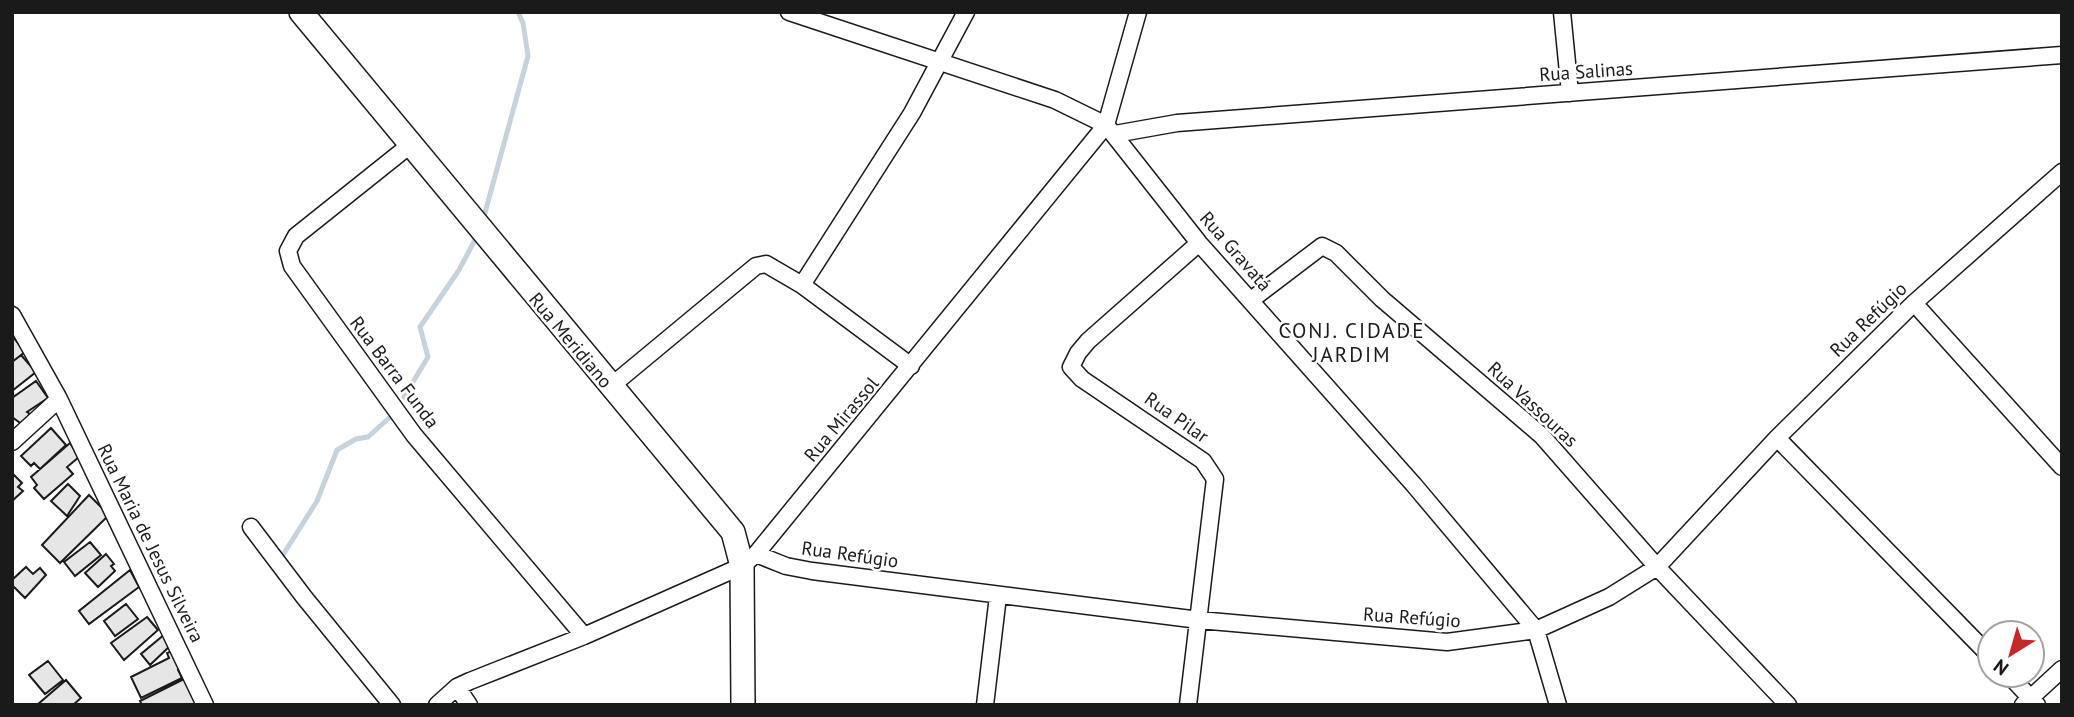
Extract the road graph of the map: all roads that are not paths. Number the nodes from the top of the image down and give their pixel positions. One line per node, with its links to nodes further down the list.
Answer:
1 (301, 12): 10 (street, Rua Meridiano)
2 (789, 12): 7 (street, Rua Gravatá)
3 (966, 12): 7 (street)
4 (1138, 12): 9 (street, Rua Mirassol)
5 (1562, 12): 8 (street)
6 (2062, 55): 8 (street, Rua Salinas)
7 (939, 63): 9 (street, Rua Gravatá); 13 (street)
8 (1570, 93): 9 (street, Rua Salinas)
9 (1111, 130): 12 (street, Rua Gravatá); 17 (street, Rua Mirassol)
10 (410, 145): 18 (street, Rua Meridiano); 29 (street, Rua Barra Funda)
11 (2062, 172): 15 (street, Rua Refúgio)
12 (1199, 243): 14 (street, Rua Gravatá); 27 (street, Rua Pilar)
13 (803, 285): 17 (street); 18 (street)
14 (1251, 300): 25 (street, Rua Vassouras); 28 (street, Rua Gravatá)
15 (1914, 303): 20 (street, Rua Refúgio); 22 (street)
16 (12, 315): 19 (street, Rua Maria de Jesus Silveira)
17 (911, 366): 24 (street, Rua Mirassol)
18 (610, 387): 24 (street, Rua Meridiano)
19 (59, 399): 21 (street); 34 (street, Rua Maria de Jesus Silveira)
20 (1777, 438): 25 (street, Rua Refúgio); 30 (street)
21 (12, 442)
22 (2062, 467)
23 (251, 527): 35 (street)
24 (749, 560): 26 (street, Rua Refúgio); 29 (street, Rua Mirassol); 38 (street, Rua Meridiano)
25 (1657, 567): 28 (street, Rua Refúgio); 42 (street, Rua Vassouras)
26 (998, 596): 27 (street, Rua Refúgio); 39 (street)
27 (1199, 620): 28 (street, Rua Refúgio); 40 (street, Rua Pilar)
28 (1536, 630): 41 (street, Rua Gravatá)
29 (584, 636): 32 (street, Rua Mirassol)
30 (1976, 642)
31 (2062, 668): 33 (street)
32 (457, 687): 36 (street, Rua Mirassol); 37 (street)
33 (2030, 702)
34 (205, 705)
35 (392, 705)
36 (438, 705)
37 (470, 705)
38 (743, 705)
39 (985, 705)
40 (1188, 705)
41 (1558, 705)
42 (1788, 705)

